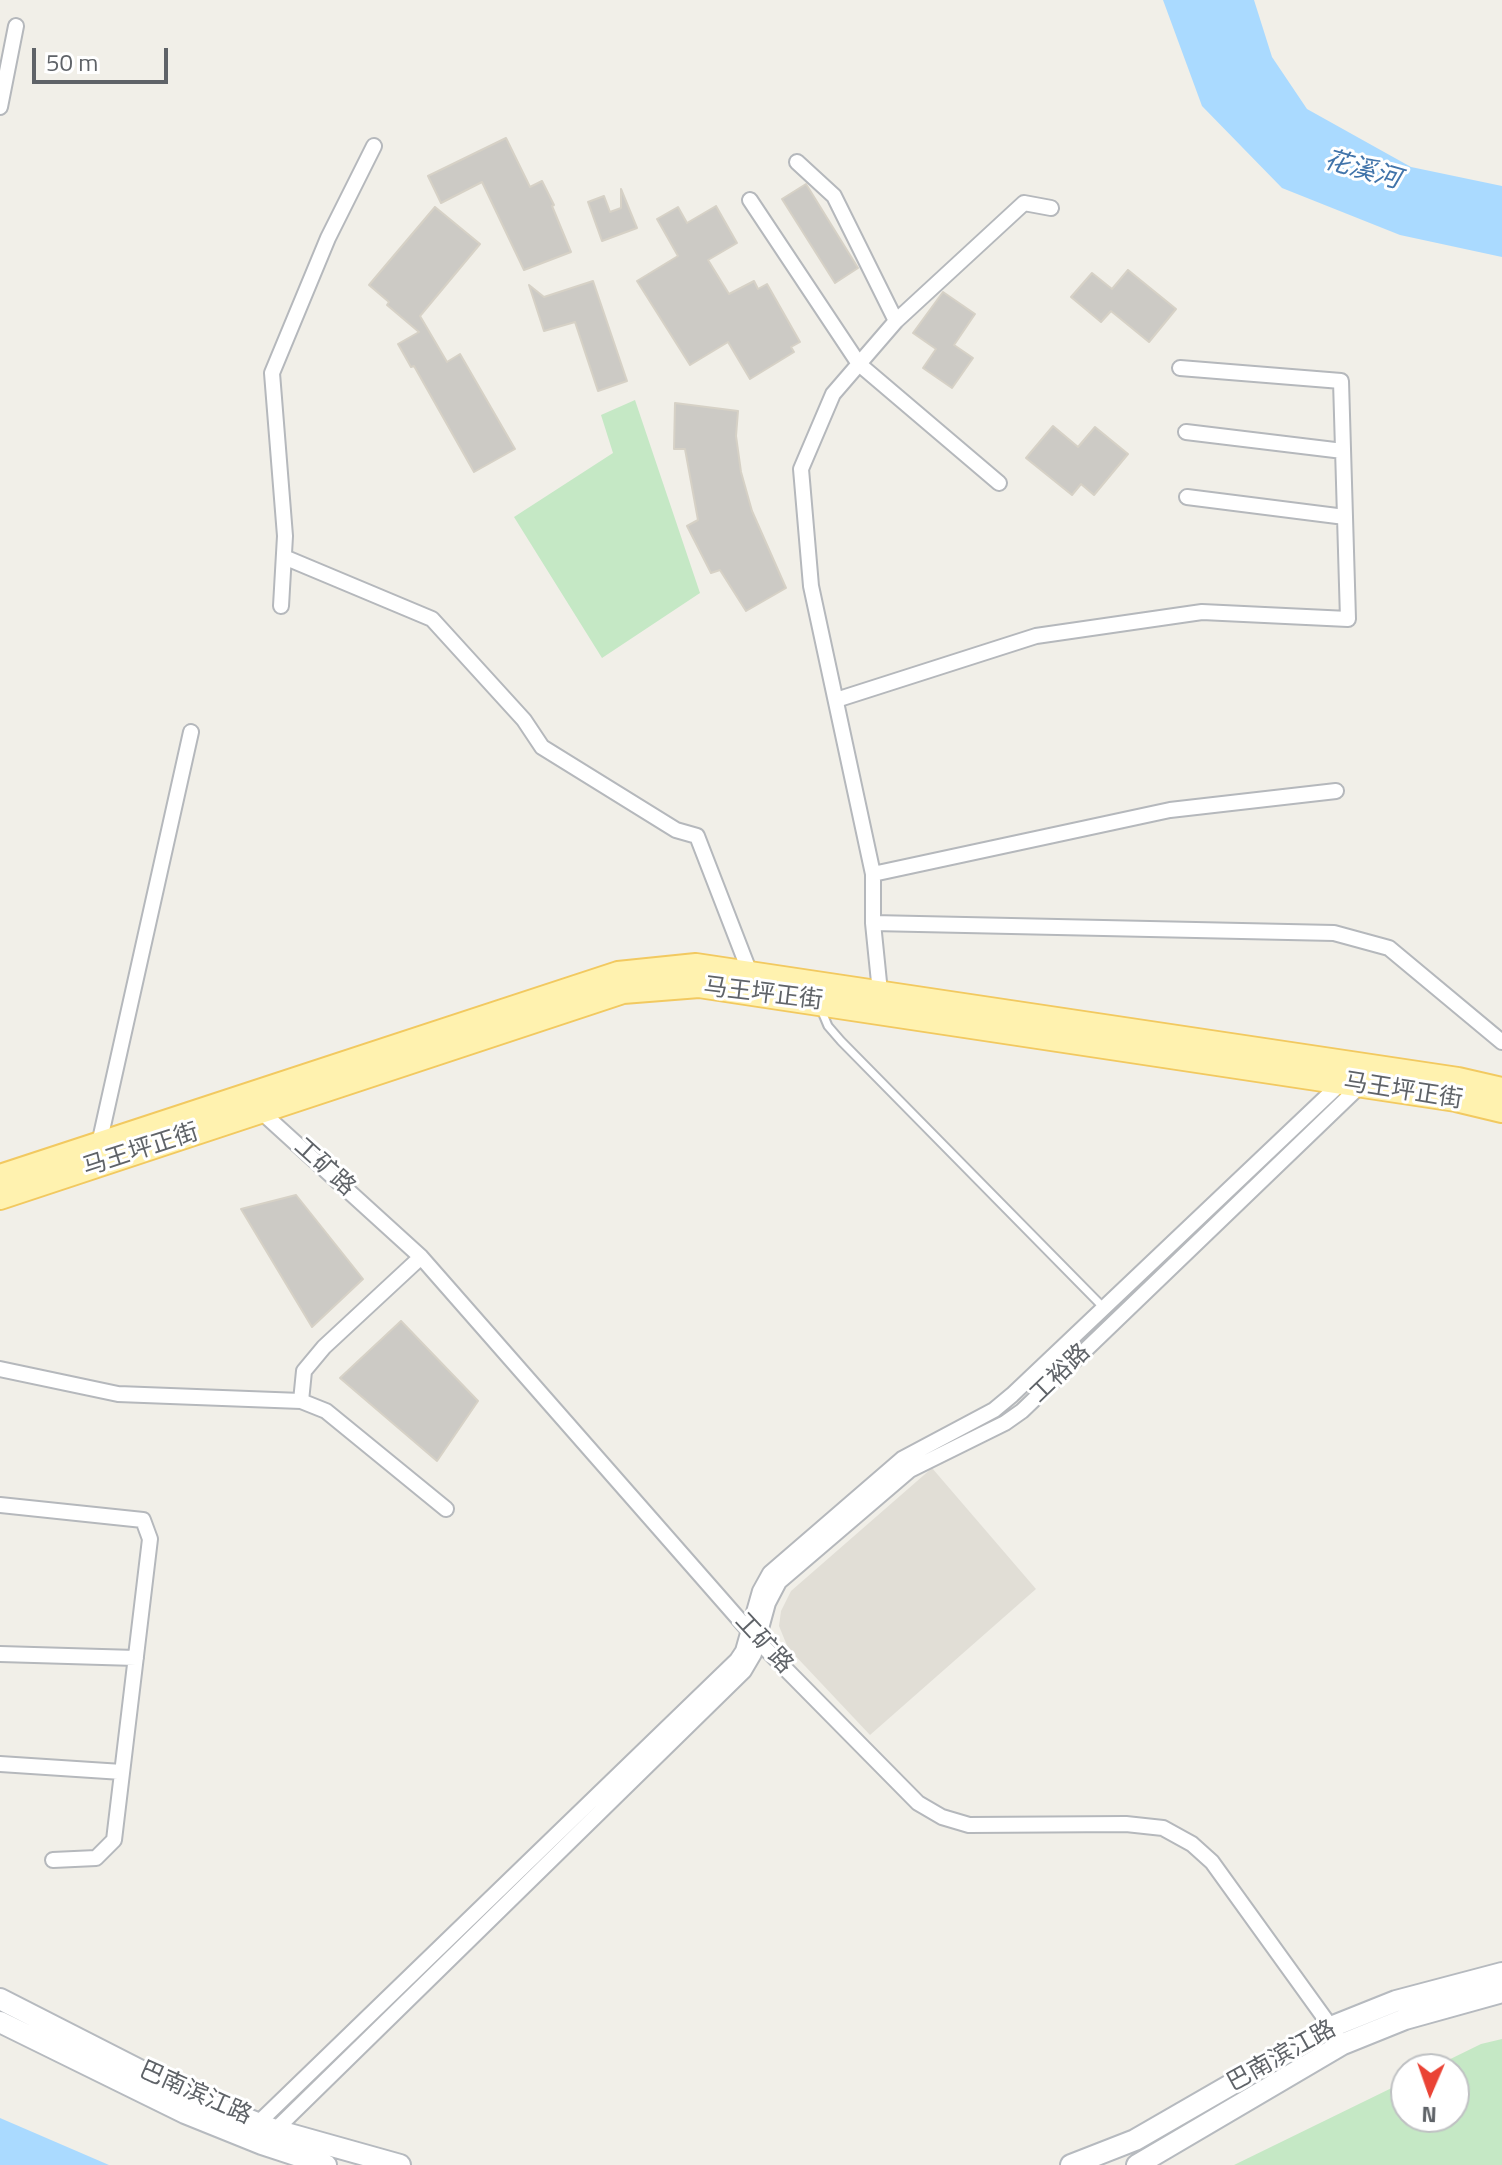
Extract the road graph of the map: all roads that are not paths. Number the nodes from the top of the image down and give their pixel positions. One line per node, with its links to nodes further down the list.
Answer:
1 (0, 42): 2 (street)
2 (0, 107)
3 (374, 146): 15 (street)
4 (797, 162): 7 (street)
5 (750, 200): 8 (street)
6 (1051, 208): 7 (street)
7 (896, 321): 8 (street)
8 (859, 364): 12 (street); 17 (street)
9 (1180, 368): 11 (street)
10 (1186, 432): 11 (street)
11 (1343, 451): 14 (street)
12 (999, 483)
13 (1187, 497): 14 (street)
14 (1345, 517): 17 (street)
15 (284, 557): 16 (street); 22 (street)
16 (281, 606)
17 (836, 700): 20 (street)
18 (191, 732): 31 (street)
19 (1336, 791): 20 (street)
20 (873, 874): 21 (street)
21 (873, 923): 23 (street); 25 (street)
22 (750, 973): 23 (main road, 马王坪正街); 28 (main road, 马王坪正街)
23 (880, 992): 27 (main road, 马王坪正街)
24 (818, 1002): 26 (main road, 马王坪正街); 30 (main road, 马王坪正街); 35 (lane)
25 (1502, 1042)
26 (1352, 1084): 29 (main road, 马王坪正街); 35 (street, 工裕路); 40 (street, 工裕路)
27 (1502, 1089)
28 (244, 1095): 30 (street, 工矿路); 31 (main road, 马王坪正街)
29 (1502, 1111)
30 (261, 1112): 33 (main road, 马王坪正街); 34 (street, 工矿路)
31 (99, 1144): 32 (main road, 马王坪正街)
32 (0, 1176)
33 (0, 1198)
34 (421, 1257): 37 (street); 40 (street, 工矿路)
35 (1103, 1307): 40 (street, 工裕路)
36 (0, 1369): 37 (street)
37 (301, 1401): 39 (street)
38 (0, 1505): 42 (street)
39 (446, 1509)
40 (753, 1636): 50 (street, 工矿路); 51 (street)
41 (0, 1654): 42 (street)
42 (136, 1658): 44 (street)
43 (0, 1764): 44 (street)
44 (122, 1772): 45 (street)
45 (53, 1860)
46 (1502, 1973): 50 (main road, 巴南滨江路)
47 (1502, 1992): 50 (main road, 巴南滨江路)
48 (0, 1999): 51 (main road, 巴南滨江路)
49 (0, 2022): 51 (main road, 巴南滨江路)
50 (1337, 2036): 54 (main road, 巴南滨江路); 55 (main road, 巴南滨江路)
51 (260, 2133): 52 (main road, 巴南滨江路); 53 (main road, 巴南滨江路)
52 (326, 2165)
53 (400, 2165)
54 (1071, 2165)
55 (1137, 2165)

